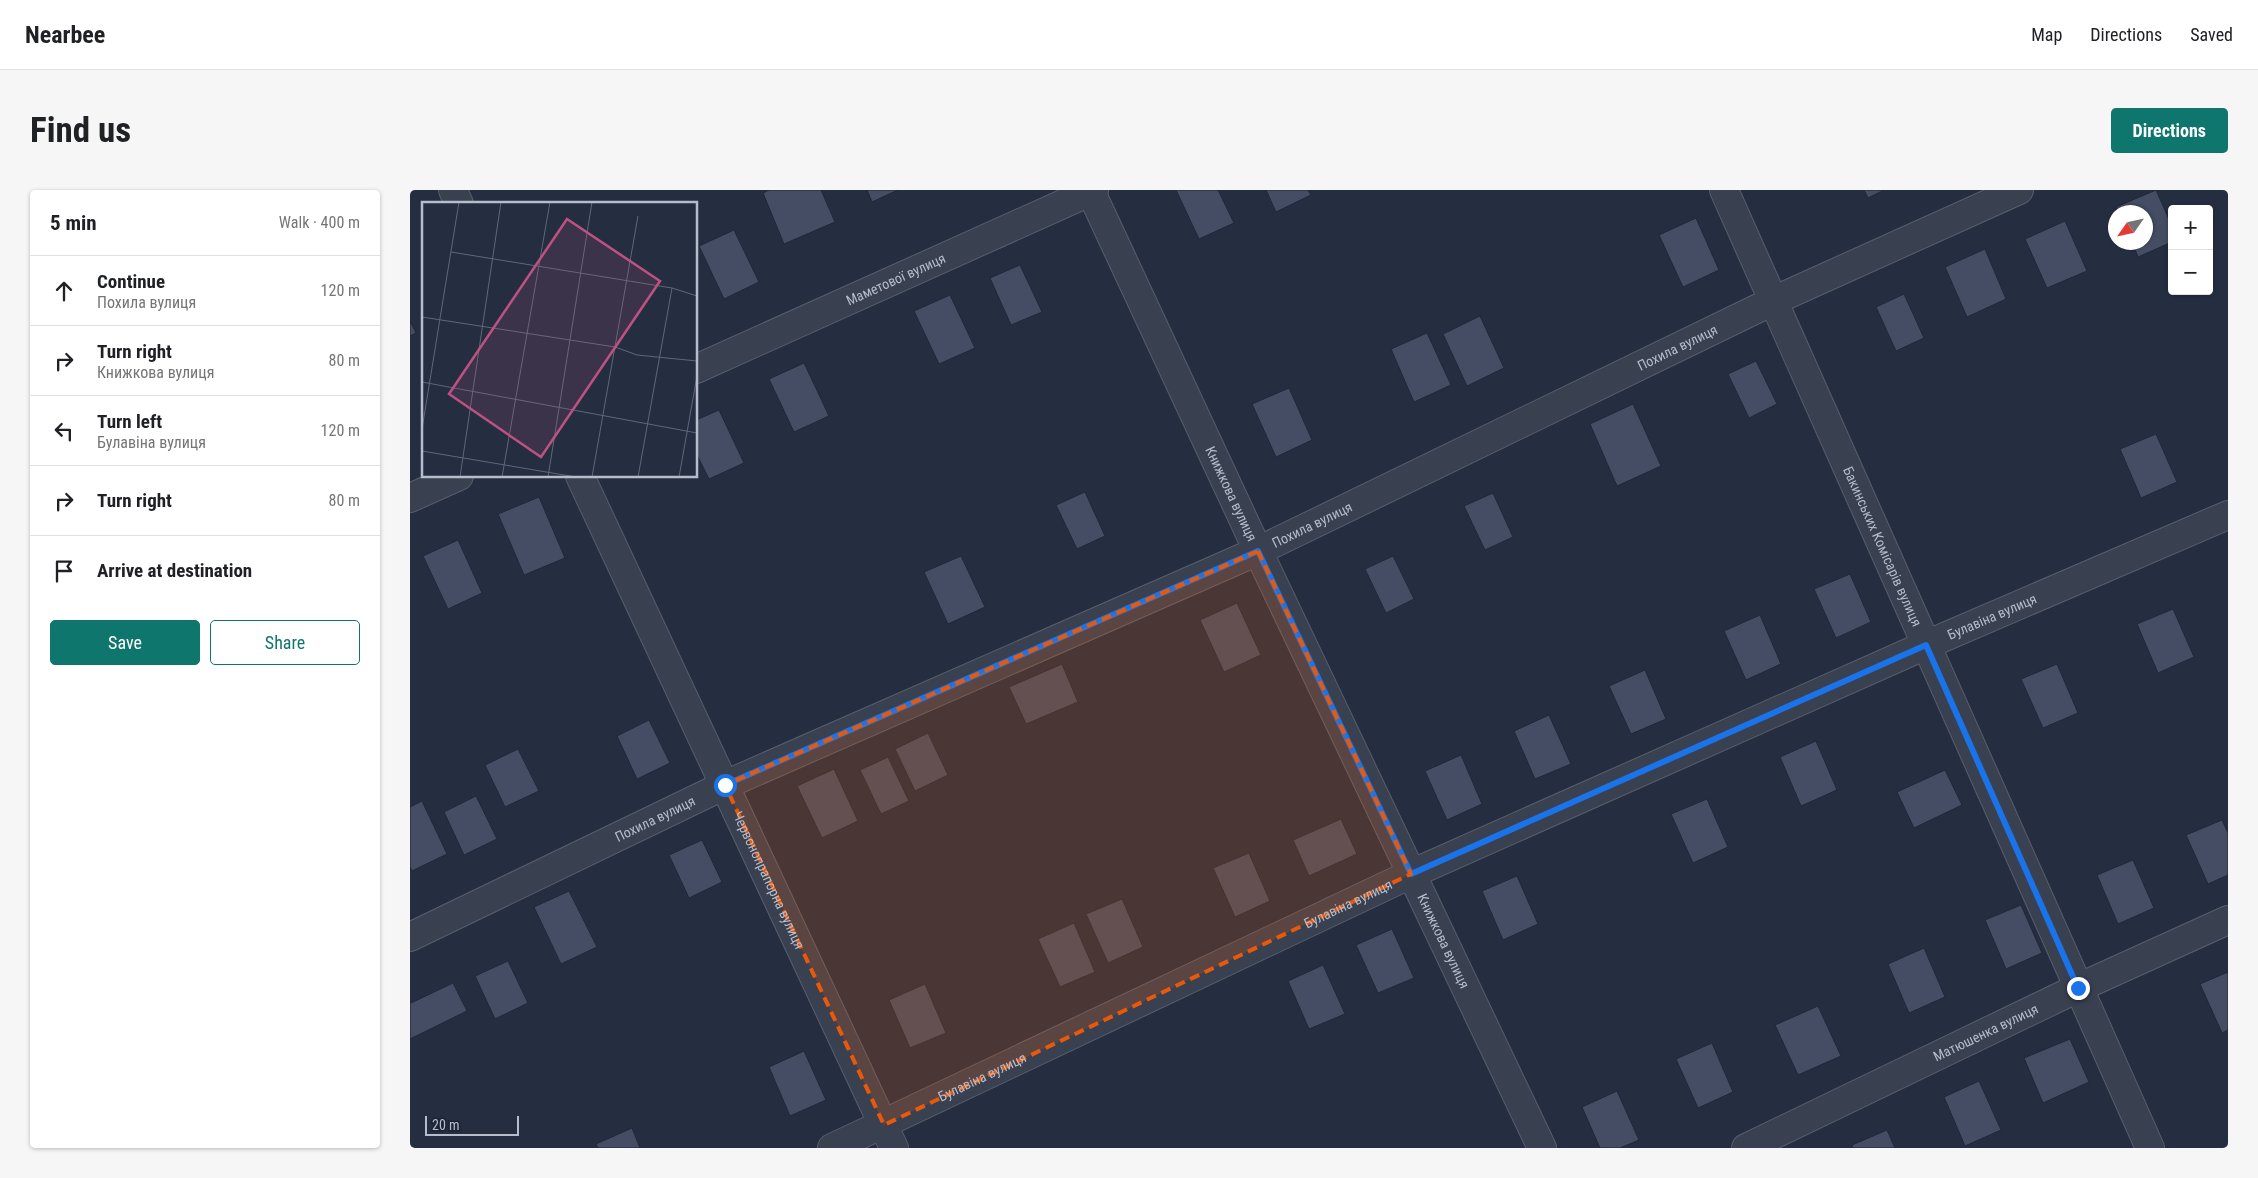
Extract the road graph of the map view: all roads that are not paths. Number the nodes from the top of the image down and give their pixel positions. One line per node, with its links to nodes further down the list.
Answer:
1 (453, 190): 5 (street)
2 (1724, 190): 6 (street, Бакинських Комісарів вулиця)
3 (2019, 190): 6 (street, Похила вулиця)
4 (1092, 191): 7 (street, Маметової вулиця); 12 (street, Книжкова вулиця)
5 (458, 202)
6 (1774, 301): 12 (street, Похила вулиця); 13 (street, Бакинських Комісарів вулиця)
7 (698, 368)
8 (455, 478): 10 (street)
9 (581, 478): 14 (street, Червонопрапорна вулиця)
10 (410, 498)
11 (2228, 515): 13 (street, Булавіна вулиця)
12 (1258, 551): 14 (street, Похила вулиця); 15 (street, Книжкова вулиця)
13 (1926, 645): 15 (street, Булавіна вулиця); 18 (street, Бакинських Комісарів вулиця)
14 (725, 785): 17 (street, Похила вулиця); 19 (street, Червонопрапорна вулиця)
15 (1411, 874): 19 (street, Булавіна вулиця); 21 (street, Книжкова вулиця)
16 (2228, 920): 18 (street, Матюшенка вулиця)
17 (410, 937)
18 (2078, 988): 22 (street, Матюшенка вулиця); 23 (street, Бакинських Комісарів вулиця)
19 (889, 1136): 20 (street, Булавіна вулиця)
20 (832, 1148)
21 (1542, 1148)
22 (1746, 1148)
23 (2150, 1148)

